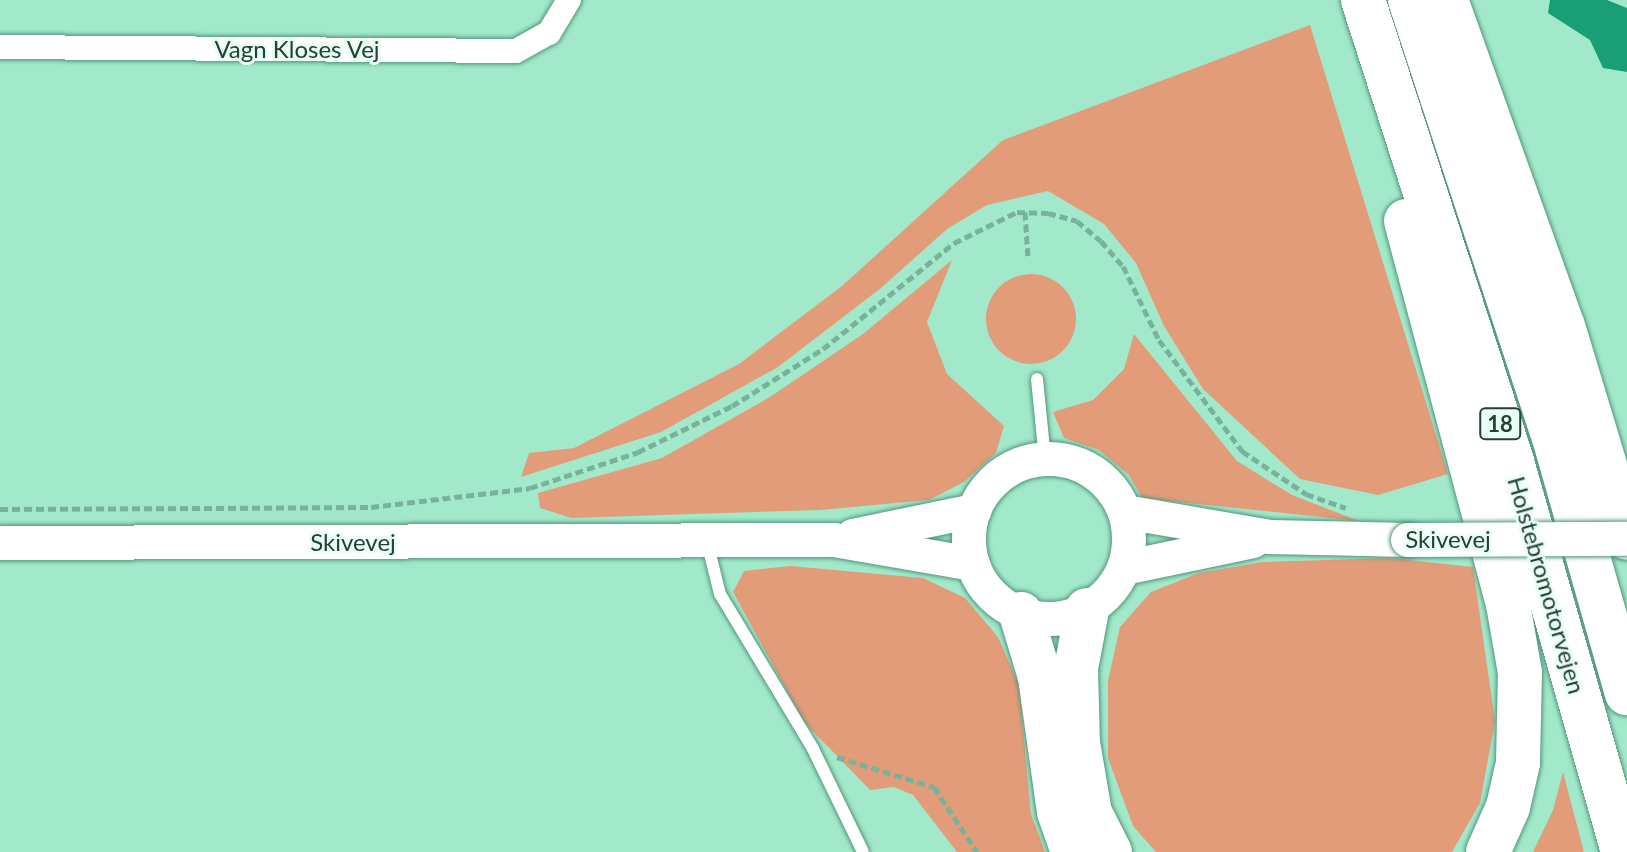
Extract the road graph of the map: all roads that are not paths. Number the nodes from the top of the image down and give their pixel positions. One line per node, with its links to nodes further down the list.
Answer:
1 (569, 0): 6 (street, Vagn Kloses Vej)
2 (1343, 0): 24 (highway)
3 (1363, 0): 25 (highway, Holstebromotorvejen / 18)
4 (1410, 0): 20 (highway, Holstebromotorvejen / 18)
5 (1446, 0): 12 (highway)
6 (0, 47)
7 (1037, 379): 8 (lane)
8 (1045, 459): 9 (main road); 10 (main road)
9 (974, 511): 13 (main road, Skivevej); 16 (main road)
10 (1125, 512): 11 (main road, Skivevej); 17 (main road)
11 (1269, 537): 12 (main road, Skivevej, bridge); 17 (main road, Skivevej)
12 (1627, 538)
13 (834, 540): 14 (main road, Skivevej); 16 (main road, Skivevej)
14 (707, 541): 15 (main road, Skivevej); 21 (lane)
15 (0, 543)
16 (973, 564): 19 (main road)
17 (1124, 568): 18 (main road)
18 (1087, 610): 19 (main road); 23 (highway)
19 (1021, 614): 22 (highway)
20 (1627, 693)
21 (863, 852)
22 (1073, 852)
23 (1110, 852)
24 (1488, 852)
25 (1623, 852)

